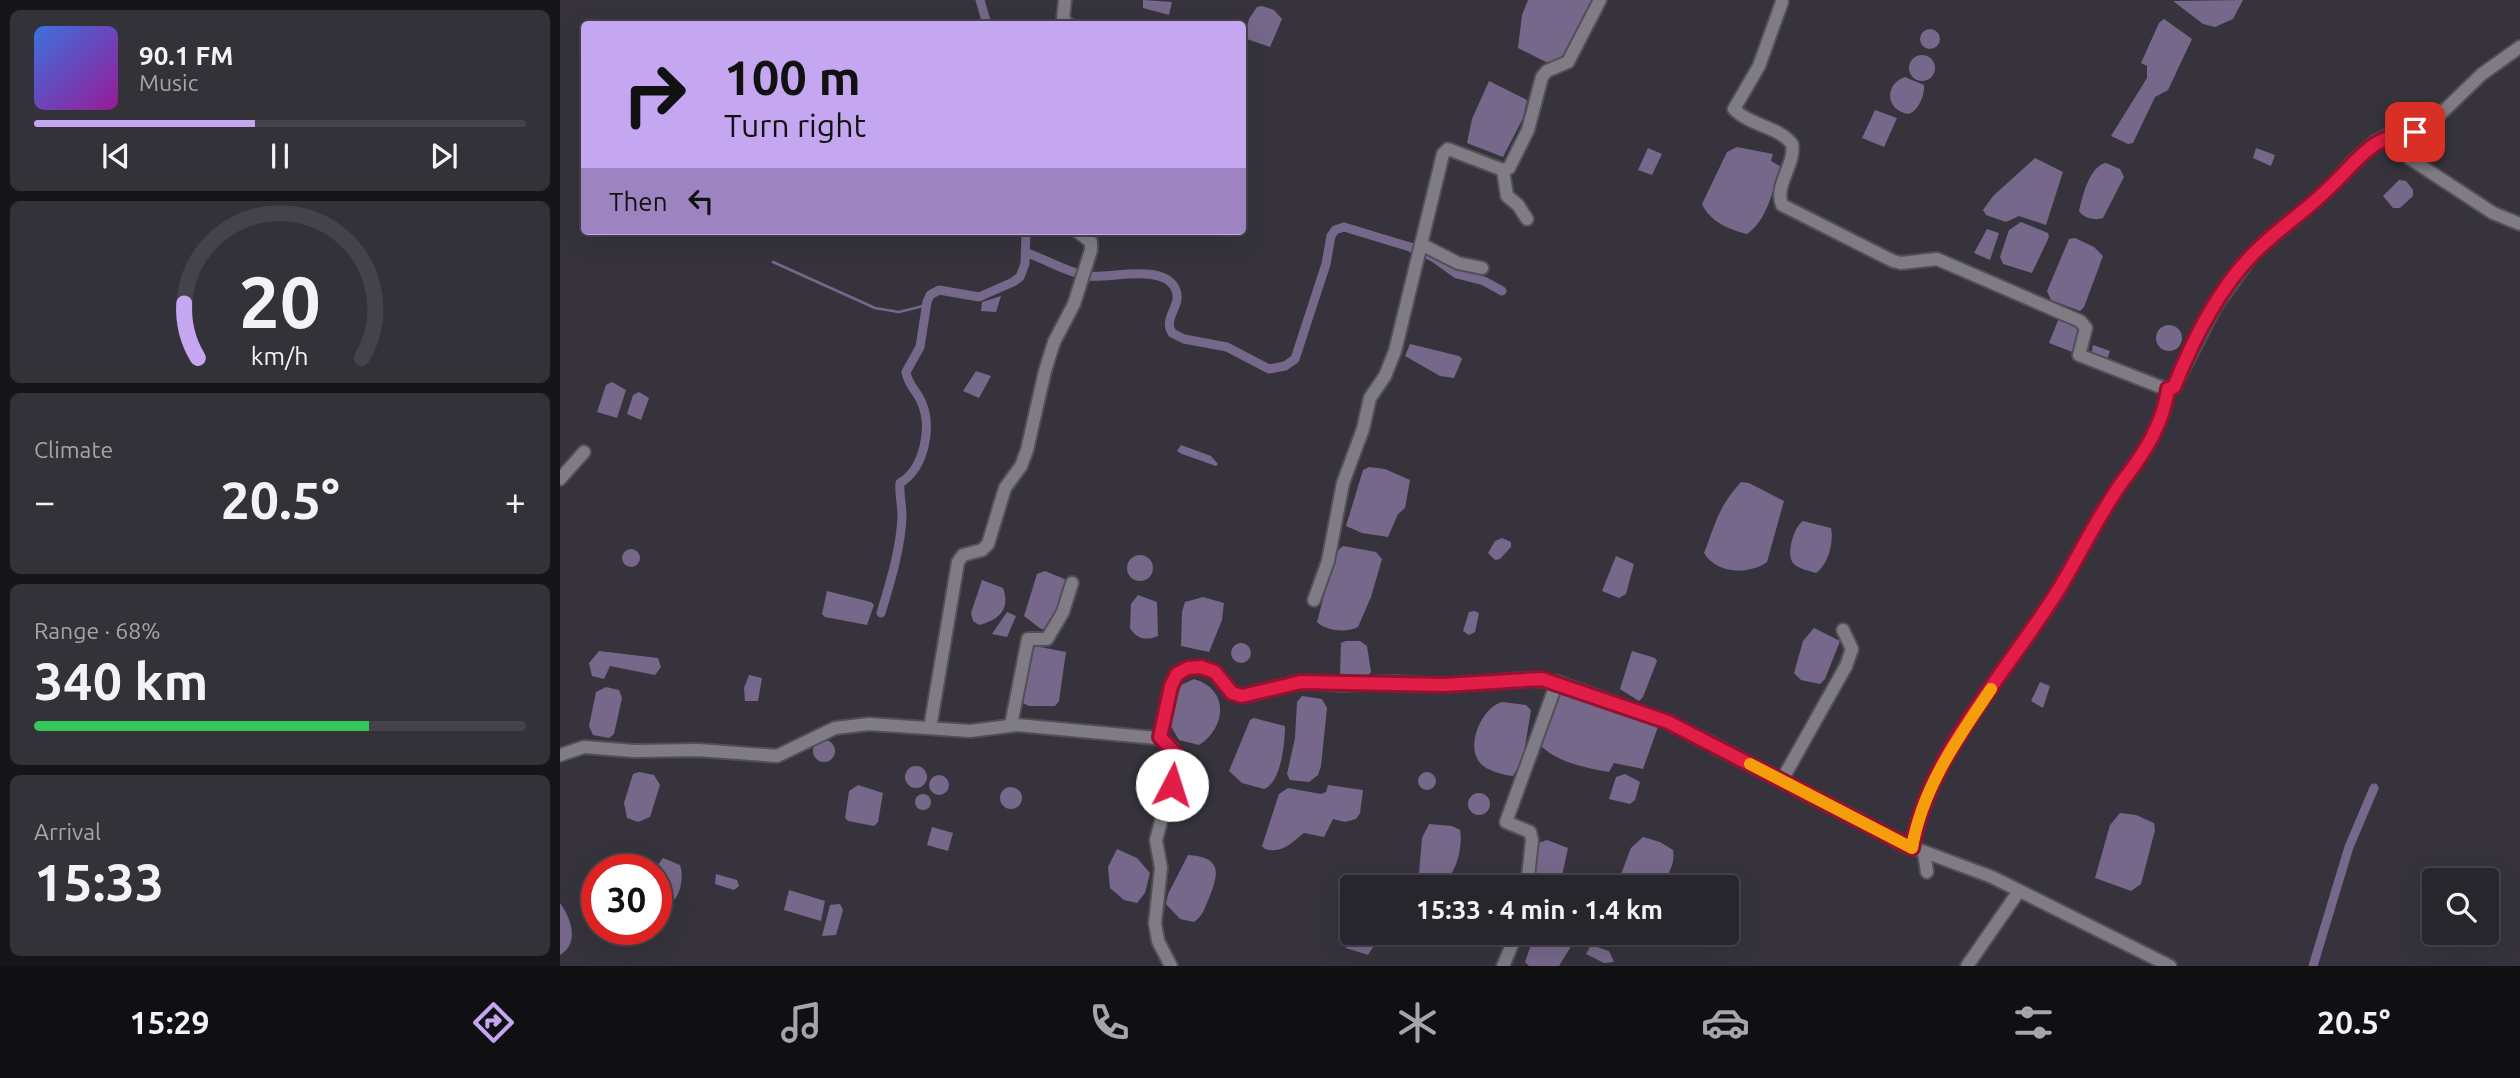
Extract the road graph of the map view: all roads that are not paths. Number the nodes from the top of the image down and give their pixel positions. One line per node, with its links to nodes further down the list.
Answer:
1 (1065, 0): 4 (street)
2 (1600, 0): 7 (street)
3 (1782, 2): 13 (street)
4 (1065, 21)
5 (2520, 47): 6 (street)
6 (2421, 130): 9 (street); 13 (street)
7 (1503, 170): 8 (street); 11 (street)
8 (1527, 219)
9 (2520, 224)
10 (1082, 235): 21 (street)
11 (1419, 249): 12 (street); 17 (street)
12 (1482, 268)
13 (2168, 389): 25 (street)
14 (584, 452): 15 (street)
15 (560, 479)
16 (1072, 583): 20 (street)
17 (1314, 600)
18 (1843, 630): 24 (street)
19 (1557, 682): 22 (street); 24 (street); 27 (street)
20 (1011, 725): 21 (street); 22 (street)
21 (930, 728): 23 (street)
22 (1160, 737): 30 (street)
23 (560, 755)
24 (1782, 780): 25 (street)
25 (1918, 850): 26 (street); 28 (street)
26 (1927, 872)
27 (1529, 875)
28 (2019, 891): 32 (street); 33 (street)
29 (1512, 945): 31 (street)
30 (1171, 966)
31 (1503, 966)
32 (1967, 966)
33 (2170, 966)

